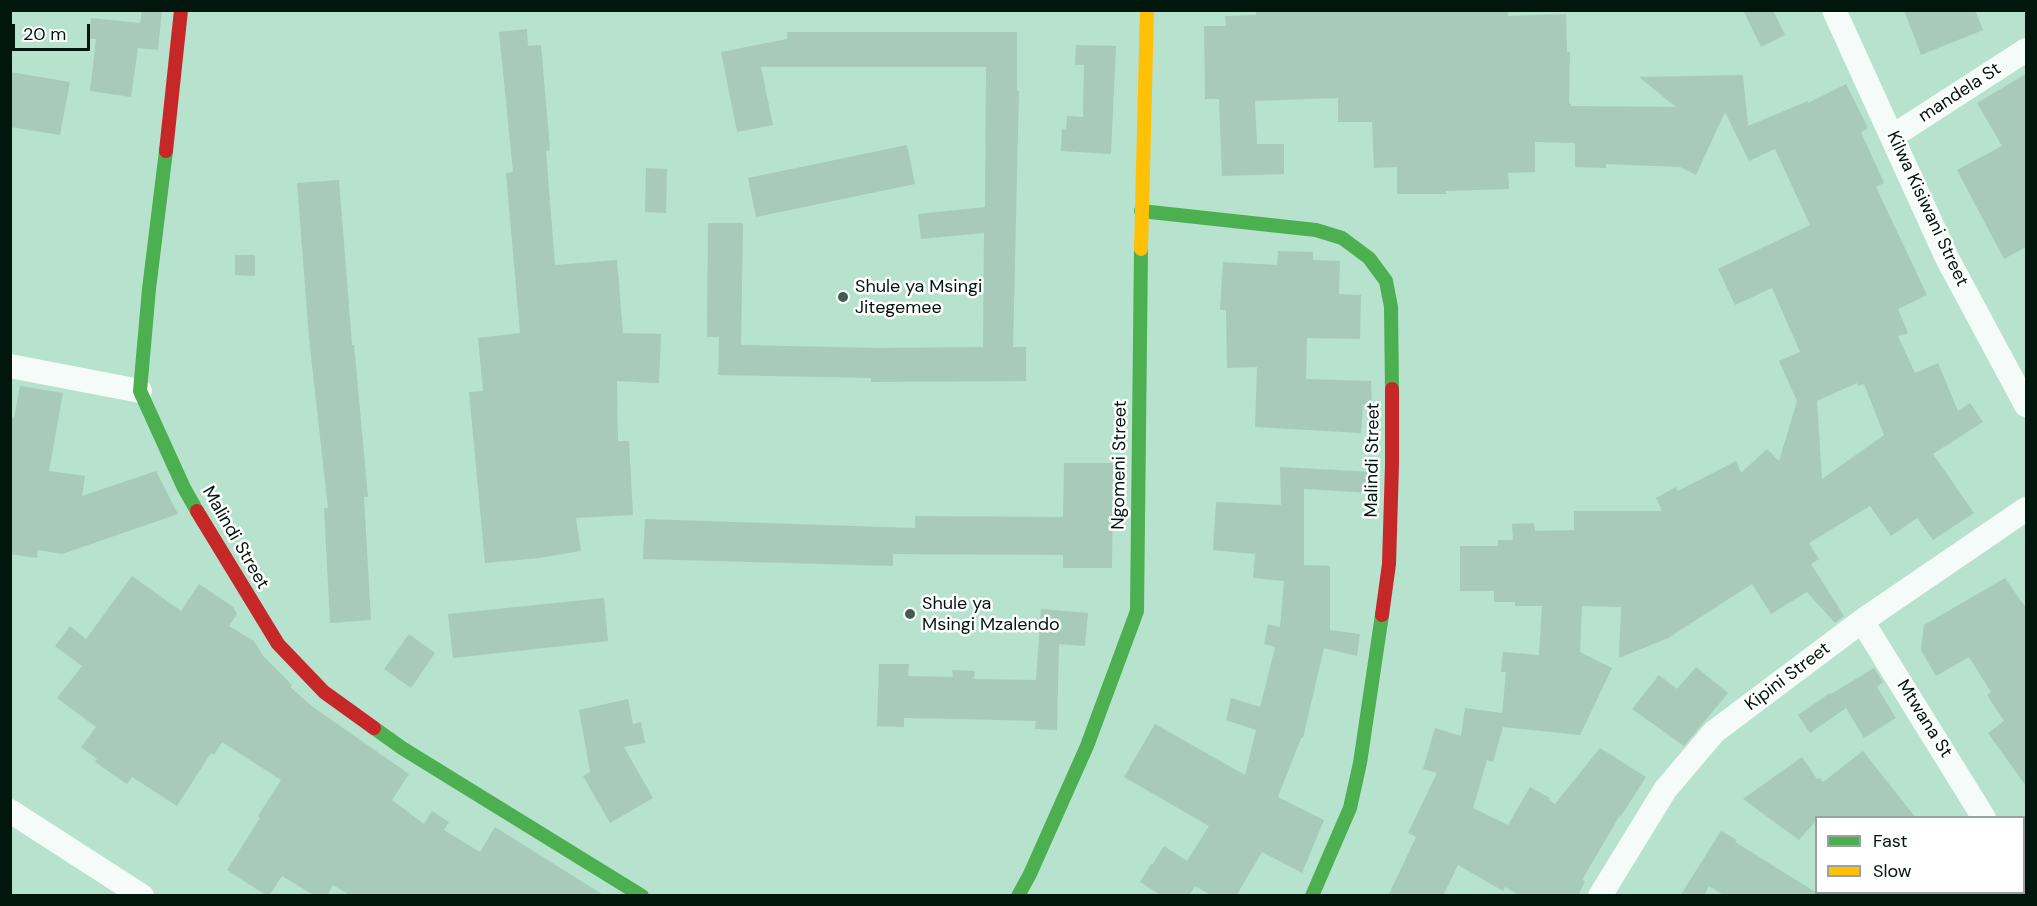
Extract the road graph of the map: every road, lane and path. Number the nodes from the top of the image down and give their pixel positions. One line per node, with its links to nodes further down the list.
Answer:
1 (181, 10): 8 (street, Malindi Street)
2 (1147, 10): 6 (street, Ngomeni Street)
3 (1834, 10): 5 (street, Kilwa Kisiwani Street)
4 (2026, 50): 5 (street, mandela St)
5 (1893, 136): 9 (street, Kilwa Kisiwani Street)
6 (1141, 211): 18 (street, Ngomeni Street); 19 (street, Malindi Street)
7 (10, 366): 8 (street)
8 (140, 391): 17 (street, Malindi Street)
9 (2026, 405)
10 (2026, 509): 11 (street, Kipini Street)
11 (1862, 621): 12 (street, Mtwana St); 20 (street, Kipini Street)
12 (1968, 789): 14 (street); 15 (street, Mtwana St)
13 (10, 812): 16 (street)
14 (1962, 816)
15 (1983, 816)
16 (142, 896)
17 (642, 896)
18 (1018, 896)
19 (1312, 896)
20 (1600, 896)

